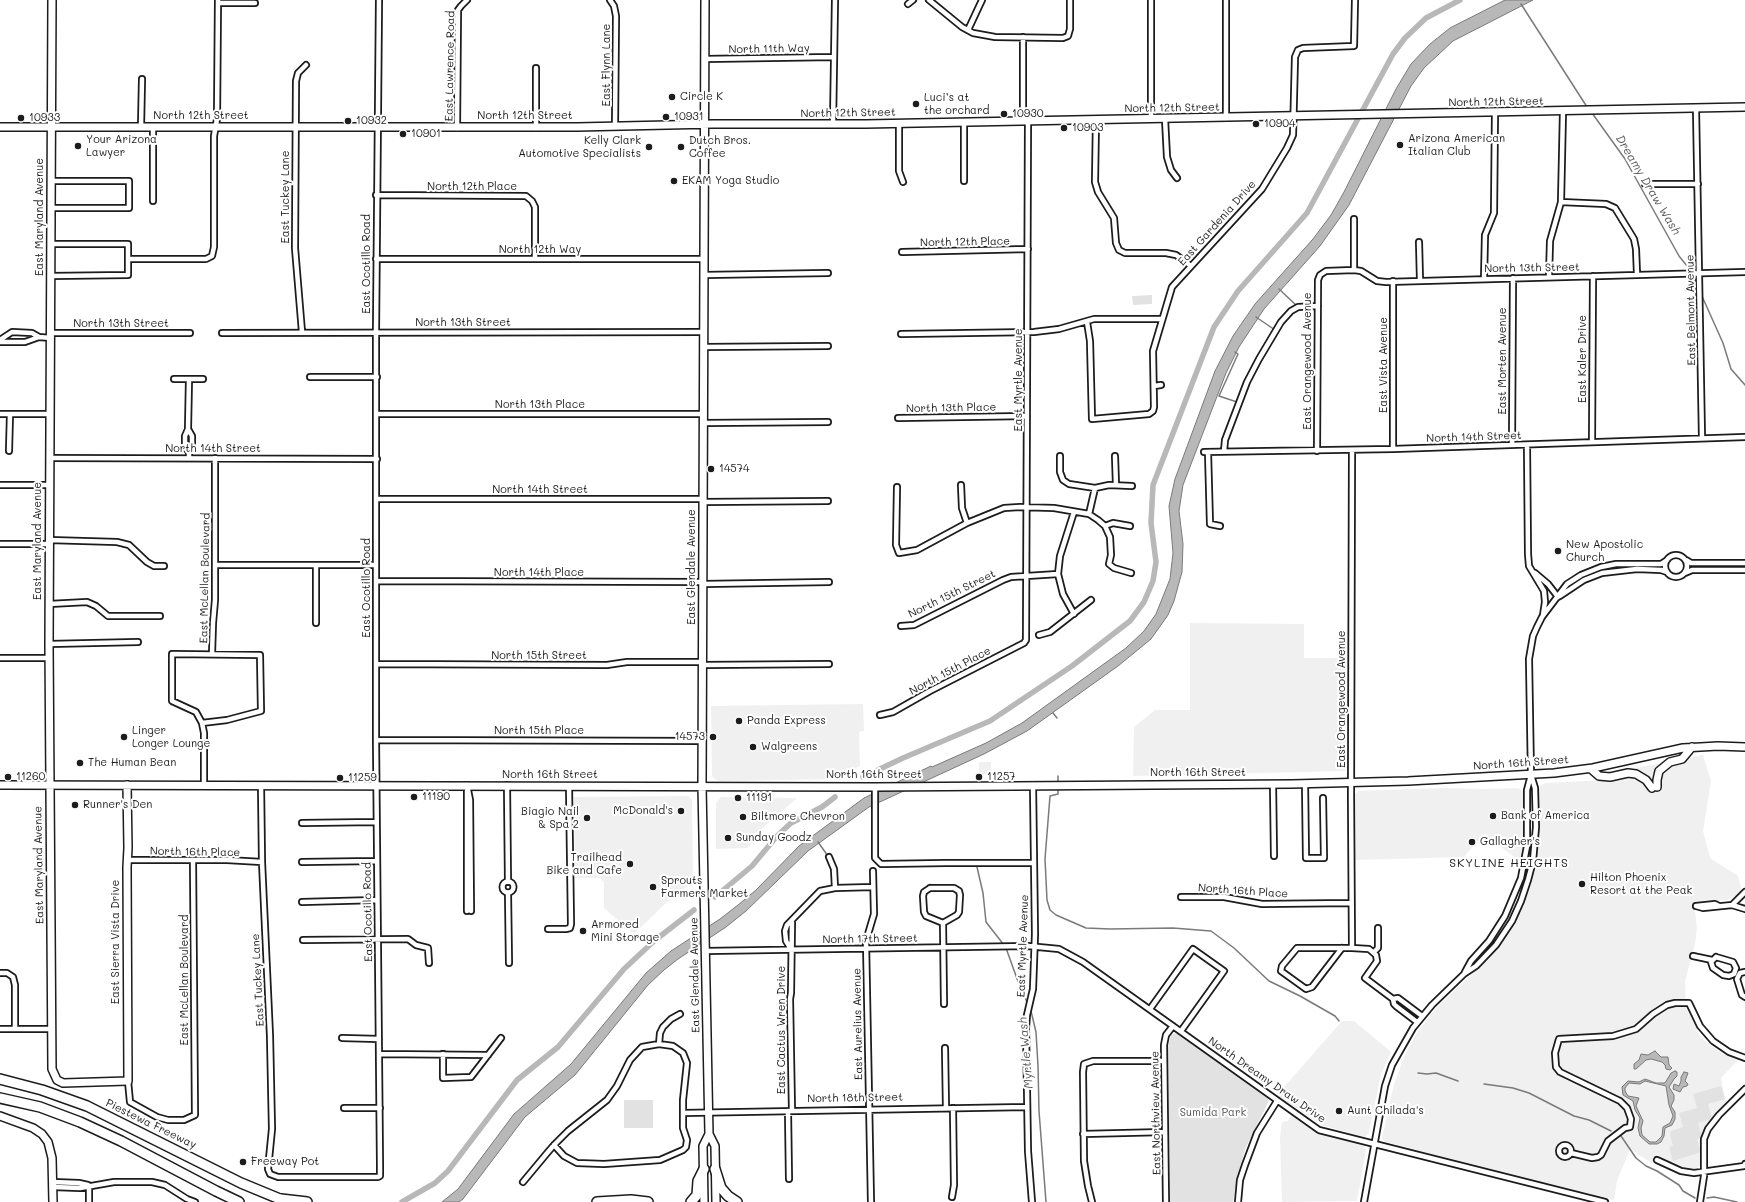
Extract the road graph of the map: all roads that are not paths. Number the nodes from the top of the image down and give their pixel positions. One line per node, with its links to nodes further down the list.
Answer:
1 (52, 0): 38 (street, East Maryland Avenue)
2 (379, 0): 43 (street, East Ocotillo Road)
3 (467, 0): 46 (street, East Lawrence Road)
4 (610, 0): 39 (street, East Flynn Lane)
5 (705, 0): 20 (street, East Glendale Avenue)
6 (835, 0): 19 (street)
7 (913, 0): 16 (street)
8 (929, 0): 17 (street)
9 (982, 0): 17 (street)
10 (1070, 0): 18 (street)
11 (1151, 0): 30 (street)
12 (1226, 0): 29 (street)
13 (1355, 0): 28 (street, East Gardenia Drive)
14 (218, 2): 15 (street); 44 (street)
15 (256, 3)
16 (908, 4)
17 (968, 30): 18 (street)
18 (1023, 37): 33 (street, East Myrtle Avenue)
19 (834, 57): 20 (street, North 11th Way); 37 (street)
20 (704, 59): 36 (street, East Glendale Avenue)
21 (306, 65): 45 (street, East Tuckey Lane)
22 (536, 68): 47 (street)
23 (142, 79): 41 (street)
24 (1745, 107): 25 (street, North 12th Street)
25 (1696, 109): 26 (street, North 12th Street); 53 (street, East Belmont Avenue)
26 (1563, 112): 27 (street, North 12th Street); 56 (street)
27 (1495, 113): 28 (street, North 12th Street); 78 (street)
28 (1293, 116): 29 (street, North 12th Street); 67 (street, East Gardenia Drive)
29 (1226, 118): 31 (street, North 12th Street)
30 (1151, 119): 31 (street, North 12th Street); 32 (street, North 12th Street)
31 (1165, 119): 48 (street)
32 (1096, 120): 33 (street, North 12th Street); 67 (street)
33 (1026, 121): 34 (street, North 12th Street); 61 (street, East Myrtle Avenue)
34 (964, 122): 35 (street, North 12th Street); 50 (street)
35 (899, 123): 37 (street, North 12th Street); 51 (street)
36 (704, 124): 37 (street, North 12th Street); 39 (street, North 12th Street); 66 (street, East Glendale Avenue)
37 (834, 124)
38 (51, 126): 40 (street, North 12th Street); 41 (street, North 12th Street); 49 (street, East Maryland Avenue)
39 (615, 126): 47 (street, North 12th Street)
40 (0, 127)
41 (141, 127): 42 (street, North 12th Street)
42 (153, 127): 44 (street, North 12th Street); 55 (street)
43 (378, 127): 45 (street, North 12th Street); 46 (street, North 12th Street); 54 (street, East Ocotillo Road)
44 (216, 128): 45 (street, North 12th Street); 63 (street)
45 (296, 128): 85 (street, East Tuckey Lane)
46 (457, 128): 47 (street, North 12th Street)
47 (536, 128)
48 (1177, 178)
49 (51, 181): 57 (street, East Maryland Avenue); 57 (street)
50 (964, 181)
51 (903, 182)
52 (1645, 184): 53 (street)
53 (1698, 184): 72 (street, East Belmont Avenue)
54 (376, 195): 64 (street, East Ocotillo Road); 65 (street, North 12th Place)
55 (153, 201)
56 (1561, 202): 73 (street); 77 (street)
57 (51, 208): 60 (street, East Maryland Avenue)
58 (1354, 219): 68 (street)
59 (1420, 242): 80 (street)
60 (50, 244): 63 (street); 74 (street, East Maryland Avenue)
61 (1028, 249): 62 (street, North 12th Place); 88 (street, East Myrtle Avenue)
62 (902, 252)
63 (128, 259): 74 (street)
64 (376, 259): 65 (street, North 12th Way); 86 (street, East Ocotillo Road)
65 (535, 259): 66 (street, North 12th Way)
66 (704, 259): 75 (street, East Glendale Avenue)
67 (1191, 266): 83 (street, East Gardenia Drive)
68 (1354, 270): 71 (street, North 13th Street); 81 (street, North 13th Street)
69 (1745, 272): 72 (street, North 13th Street)
70 (828, 273): 75 (street)
71 (1322, 273): 82 (street, East Orangewood Avenue)
72 (1700, 273): 73 (street, North 13th Street); 115 (street, East Belmont Avenue)
73 (1637, 274): 76 (street, North 13th Street)
74 (50, 276): 92 (street, East Maryland Avenue)
75 (704, 276): 87 (street, East Glendale Avenue)
76 (1593, 276): 77 (street, North 13th Street); 118 (street, East Kaler Drive)
77 (1549, 277): 79 (street, North 13th Street)
78 (1484, 278): 79 (street, North 13th Street); 80 (street, North 13th Street)
79 (1513, 278): 120 (street, East Morten Avenue)
80 (1420, 280): 81 (street, North 13th Street)
81 (1393, 281): 121 (street, East Vista Avenue)
82 (1318, 306): 124 (street); 125 (street, East Orangewood Avenue)
83 (1162, 318): 84 (street); 103 (street, East Gardenia Drive)
84 (1087, 322): 88 (street); 103 (street, East Gardenia Drive)
85 (302, 332): 86 (street, North 13th Street); 90 (street, North 13th Street)
86 (376, 332): 87 (street, North 13th Street); 99 (street, East Ocotillo Road)
87 (704, 332): 96 (street, East Glendale Avenue)
88 (1028, 332): 91 (street); 109 (street, East Myrtle Avenue)
89 (190, 333): 92 (street, North 13th Street)
90 (222, 333)
91 (901, 334)
92 (51, 335): 93 (street, North 13th Street); 106 (street, East Maryland Avenue)
93 (39, 337): 94 (street, North 13th Street); 94 (street, North 13th Street)
94 (0, 341)
95 (828, 346): 96 (street)
96 (703, 347): 108 (street, East Glendale Avenue)
97 (174, 378): 100 (street)
98 (310, 378): 99 (street)
99 (377, 378): 107 (street, East Ocotillo Road)
100 (188, 379): 101 (street); 113 (street)
101 (203, 379)
102 (1161, 385): 103 (street)
103 (1154, 386)
104 (0, 414): 105 (street)
105 (10, 414): 106 (street); 123 (street)
106 (49, 414): 129 (street, East Maryland Avenue)
107 (376, 414): 108 (street, North 13th Place); 132 (street, East Ocotillo Road)
108 (704, 414): 112 (street, East Glendale Avenue)
109 (1027, 416): 110 (street, North 13th Place); 143 (street, East Myrtle Avenue)
110 (898, 418)
111 (828, 422): 112 (street)
112 (704, 424): 141 (street, East Glendale Avenue)
113 (188, 429): 116 (street); 117 (street)
114 (1745, 437): 115 (street, North 14th Street)
115 (1702, 438): 118 (street, North 14th Street)
116 (185, 441): 117 (street); 126 (street)
117 (192, 441): 126 (street)
118 (1592, 442): 119 (street, North 14th Street)
119 (1527, 444): 120 (street, North 14th Street); 160 (street)
120 (1512, 445): 121 (street, North 14th Street)
121 (1393, 449): 122 (street, North 14th Street)
122 (1352, 450): 125 (street, North 14th Street); 195 (street, East Orangewood Avenue)
123 (9, 451)
124 (1224, 451): 125 (street, North 14th Street); 149 (street, North 14th Street)
125 (1317, 451)
126 (189, 452): 130 (street)
127 (1060, 456): 139 (street)
128 (1115, 456): 136 (street)
129 (49, 458): 130 (street, North 14th Street); 134 (street, East Maryland Avenue)
130 (189, 458): 131 (street, North 14th Street)
131 (215, 458): 132 (street, North 14th Street); 155 (street, East McLellan Boulevard)
132 (377, 458): 140 (street, East Ocotillo Road)
133 (0, 485): 134 (street)
134 (50, 485): 150 (street, East Maryland Avenue)
135 (962, 485): 146 (street)
136 (1116, 485): 137 (street); 139 (street)
137 (1132, 486)
138 (897, 487): 146 (street)
139 (1095, 488): 145 (street)
140 (377, 499): 141 (street, North 14th Street); 158 (street, East Ocotillo Road)
141 (703, 501): 142 (street, North 14th Street); 168 (street, East Glendale Avenue)
142 (828, 501)
143 (1027, 507): 144 (street); 146 (street); 165 (street, East Myrtle Avenue)
144 (1074, 512): 145 (street); 164 (street)
145 (1089, 514): 147 (street)
146 (967, 522)
147 (1105, 526): 148 (street); 162 (street)
148 (1130, 526)
149 (1220, 526)
150 (49, 542): 151 (street); 157 (street); 171 (street, East Maryland Avenue)
151 (0, 544)
152 (1667, 560): 153 (street); 161 (street); 169 (street)
153 (1686, 560): 154 (street); 163 (street)
154 (1745, 563)
155 (215, 565): 156 (street); 181 (street, East McLellan Boulevard)
156 (316, 565): 158 (street); 175 (street)
157 (164, 566)
158 (376, 566): 166 (street, East Ocotillo Road)
159 (1745, 570): 163 (street)
160 (1532, 571): 169 (street); 174 (street)
161 (1667, 572): 163 (street); 169 (street)
162 (1131, 573)
163 (1685, 573)
164 (1058, 574): 165 (street, North 15th Street); 172 (street)
165 (1027, 577): 176 (street, North 15th Street); 178 (street, East Myrtle Avenue)
166 (376, 581): 168 (street, North 14th Place); 184 (street, East Ocotillo Road)
167 (829, 582): 168 (street, North 14th Place)
168 (703, 583): 185 (street, East Glendale Avenue)
169 (1558, 597): 174 (street)
170 (1091, 600): 172 (street)
171 (49, 604): 173 (street); 180 (street, East Maryland Avenue)
172 (1074, 614): 177 (street)
173 (160, 616)
174 (1542, 617): 194 (street)
175 (316, 623)
176 (901, 626)
177 (1039, 635)
178 (1026, 640): 187 (street, North 15th Place)
179 (138, 642): 180 (street)
180 (49, 644): 183 (street, East Maryland Avenue)
181 (212, 654): 188 (street, East McLellan Boulevard); 188 (street)
182 (0, 658): 183 (street)
183 (49, 658): 200 (street, East Maryland Avenue)
184 (376, 664): 185 (street, North 15th Street); 189 (street, East Ocotillo Road)
185 (703, 664): 186 (street, North 15th Street); 190 (street, East Glendale Avenue)
186 (829, 664)
187 (880, 715)
188 (202, 723): 197 (street)
189 (376, 740): 190 (street, North 15th Place); 203 (street, East Ocotillo Road)
190 (702, 741): 208 (street, East Glendale Avenue)
191 (1692, 747): 192 (street, North 16th Street); 193 (street, North 16th Street); 193 (street)
192 (1745, 747)
193 (1591, 769): 194 (street, North 16th Street)
194 (1531, 775): 195 (street, North 16th Street); 255 (street); 255 (street)
195 (1351, 782): 196 (street, North 16th Street); 230 (street, East Orangewood Avenue)
196 (1305, 783): 198 (street, North 16th Street); 210 (street)
197 (204, 784): 201 (street, North 16th Street); 202 (street, North 16th Street)
198 (1273, 784): 206 (street, North 16th Street); 213 (street)
199 (0, 785): 200 (street, North 16th Street)
200 (50, 785): 201 (street, North 16th Street); 267 (street, East Maryland Avenue)
201 (127, 785): 215 (street, East Sierra Vista Drive)
202 (261, 785): 203 (street, North 16th Street); 218 (street, East Tuckey Lane)
203 (376, 785): 204 (street, North 16th Street); 211 (street, East Ocotillo Road)
204 (467, 785): 205 (street, North 16th Street); 234 (street)
205 (507, 785): 207 (street, North 16th Street); 222 (street)
206 (1033, 785): 209 (street, North 16th Street); 220 (street, East Myrtle Avenue)
207 (569, 786): 208 (street, North 16th Street); 238 (street)
208 (702, 786): 209 (street, North 16th Street); 247 (street, East Glendale Avenue)
209 (872, 787): 220 (street)
210 (1323, 798)
211 (376, 822): 212 (street); 217 (street, East Ocotillo Road)
212 (302, 823)
213 (1274, 856)
214 (829, 857): 224 (street)
215 (127, 860): 216 (street, North 16th Place); 280 (street, East Sierra Vista Drive)
216 (193, 860): 218 (street, North 16th Place); 283 (street, East McLellan Boulevard)
217 (376, 861): 219 (street); 228 (street, East Ocotillo Road)
218 (262, 862): 306 (street, East Tuckey Lane)
219 (302, 862)
220 (1034, 863): 241 (street, East Myrtle Avenue)
221 (873, 871): 223 (street, East Aurelius Avenue)
222 (508, 882): 226 (street); 226 (street)
223 (874, 887): 224 (street); 242 (street, East Aurelius Avenue)
224 (835, 888): 235 (street, East Cactus Wren Drive)
225 (1745, 892): 231 (street)
226 (508, 893): 252 (street)
227 (1181, 897): 230 (street, North 16th Place)
228 (377, 900): 229 (street); 239 (street, East Ocotillo Road)
229 (302, 902)
230 (1351, 903): 245 (street, East Orangewood Avenue)
231 (1732, 905): 232 (street); 233 (street)
232 (1719, 906)
233 (1745, 909)
234 (469, 911)
235 (792, 922): 246 (street, East Cactus Wren Drive); 246 (street, East Cactus Wren Drive)
236 (943, 923): 236 (street); 243 (street)
237 (1378, 928): 248 (street)
238 (548, 929)
239 (377, 939): 240 (street); 251 (street); 271 (street, East Ocotillo Road)
240 (303, 940)
241 (1034, 946): 243 (street, North 17th Street); 260 (street, North Dreamy Draw Drive); 285 (street, East Myrtle Avenue)
242 (866, 948): 243 (street, North 17th Street); 246 (street, North 17th Street); 290 (street, East Aurelius Avenue)
243 (943, 948): 259 (street)
244 (1342, 948): 244 (street); 245 (street)
245 (1352, 948): 248 (street)
246 (791, 949): 247 (street, North 17th Street); 291 (street, East Cactus Wren Drive)
247 (705, 950): 293 (street, East Glendale Avenue)
248 (1374, 952): 258 (street)
249 (1694, 956): 250 (street)
250 (1712, 960): 256 (street); 256 (street)
251 (429, 963)
252 (509, 963)
253 (1745, 972): 256 (street)
254 (0, 973): 266 (street)
255 (1464, 974): 262 (street)
256 (1737, 974): 257 (street)
257 (1745, 997)
258 (1393, 999): 262 (street); 263 (street)
259 (944, 1004)
260 (1150, 1009): 264 (street, North Dreamy Draw Drive); 268 (street)
261 (680, 1014): 272 (street)
262 (1422, 1016): 263 (street)
263 (1417, 1022): 298 (street)
264 (1173, 1026): 268 (street, North Dreamy Draw Drive); 278 (street, East Northview Avenue)
265 (0, 1029): 266 (street)
266 (15, 1029): 267 (street)
267 (52, 1029): 280 (street, East Maryland Avenue)
268 (1182, 1031): 284 (street, North Dreamy Draw Drive)
269 (342, 1038): 271 (street)
270 (501, 1038): 276 (street)
271 (379, 1039): 274 (street, East Ocotillo Road)
272 (659, 1044): 292 (street); 299 (street)
273 (945, 1048): 288 (street)
274 (379, 1054): 275 (street); 287 (street, East Ocotillo Road)
275 (443, 1054): 276 (street); 276 (street)
276 (488, 1054)
277 (1745, 1058): 300 (street)
278 (1164, 1060): 295 (street, East Northview Avenue); 297 (street)
279 (0, 1079): 312 (highway, Piestewa Freeway)
280 (128, 1081): 283 (street, East Sierra Vista Drive)
281 (1745, 1089): 305 (street)
282 (0, 1098): 316 (highway)
283 (129, 1099)
284 (1277, 1101): 298 (street, North Dreamy Draw Drive); 328 (street)
285 (1028, 1106): 289 (street, North 18th Street); 325 (street, East Myrtle Avenue)
286 (344, 1108): 287 (street)
287 (380, 1108): 306 (street, East Ocotillo Road)
288 (946, 1108): 289 (street, North 18th Street); 290 (street, North 18th Street)
289 (953, 1108): 311 (street)
290 (869, 1109): 291 (street, North 18th Street); 324 (street, East Aurelius Avenue)
291 (790, 1111): 293 (street, North 18th Street); 307 (street, East Cactus Wren Drive)
292 (683, 1113): 293 (street, North 18th Street); 299 (street)
293 (708, 1113): 296 (street, East Glendale Avenue)
294 (0, 1116): 309 (street)
295 (1165, 1132): 297 (street); 327 (street, East Northview Avenue)
296 (709, 1134): 303 (street, East Glendale Avenue); 304 (street, East Glendale Avenue)
297 (1084, 1134): 326 (street)
298 (1374, 1144): 329 (street); 330 (street, North Dreamy Draw Drive)
299 (554, 1145): 308 (street)
300 (1571, 1153)
301 (1657, 1160): 305 (street)
302 (1745, 1164): 305 (street)
303 (704, 1169): 320 (highway); 321 (street, East Glendale Avenue)
304 (715, 1169): 322 (street, East Glendale Avenue); 323 (highway)
305 (1704, 1172): 331 (street)
306 (380, 1176)
307 (789, 1179)
308 (523, 1182)
309 (53, 1185): 310 (street); 313 (street)
310 (89, 1186): 314 (street); 315 (street)
311 (952, 1197)
312 (283, 1200): 317 (highway, Piestewa Freeway)
313 (53, 1202)
314 (89, 1202)
315 (195, 1202)
316 (239, 1202)
317 (307, 1202)
318 (597, 1202): 319 (highway)
319 (648, 1202)
320 (691, 1202)
321 (704, 1202)
322 (716, 1202)
323 (737, 1202)
324 (871, 1202)
325 (1032, 1202)
326 (1092, 1202)
327 (1166, 1202)
328 (1238, 1202)
329 (1364, 1202)
330 (1605, 1202)
331 (1700, 1202)

